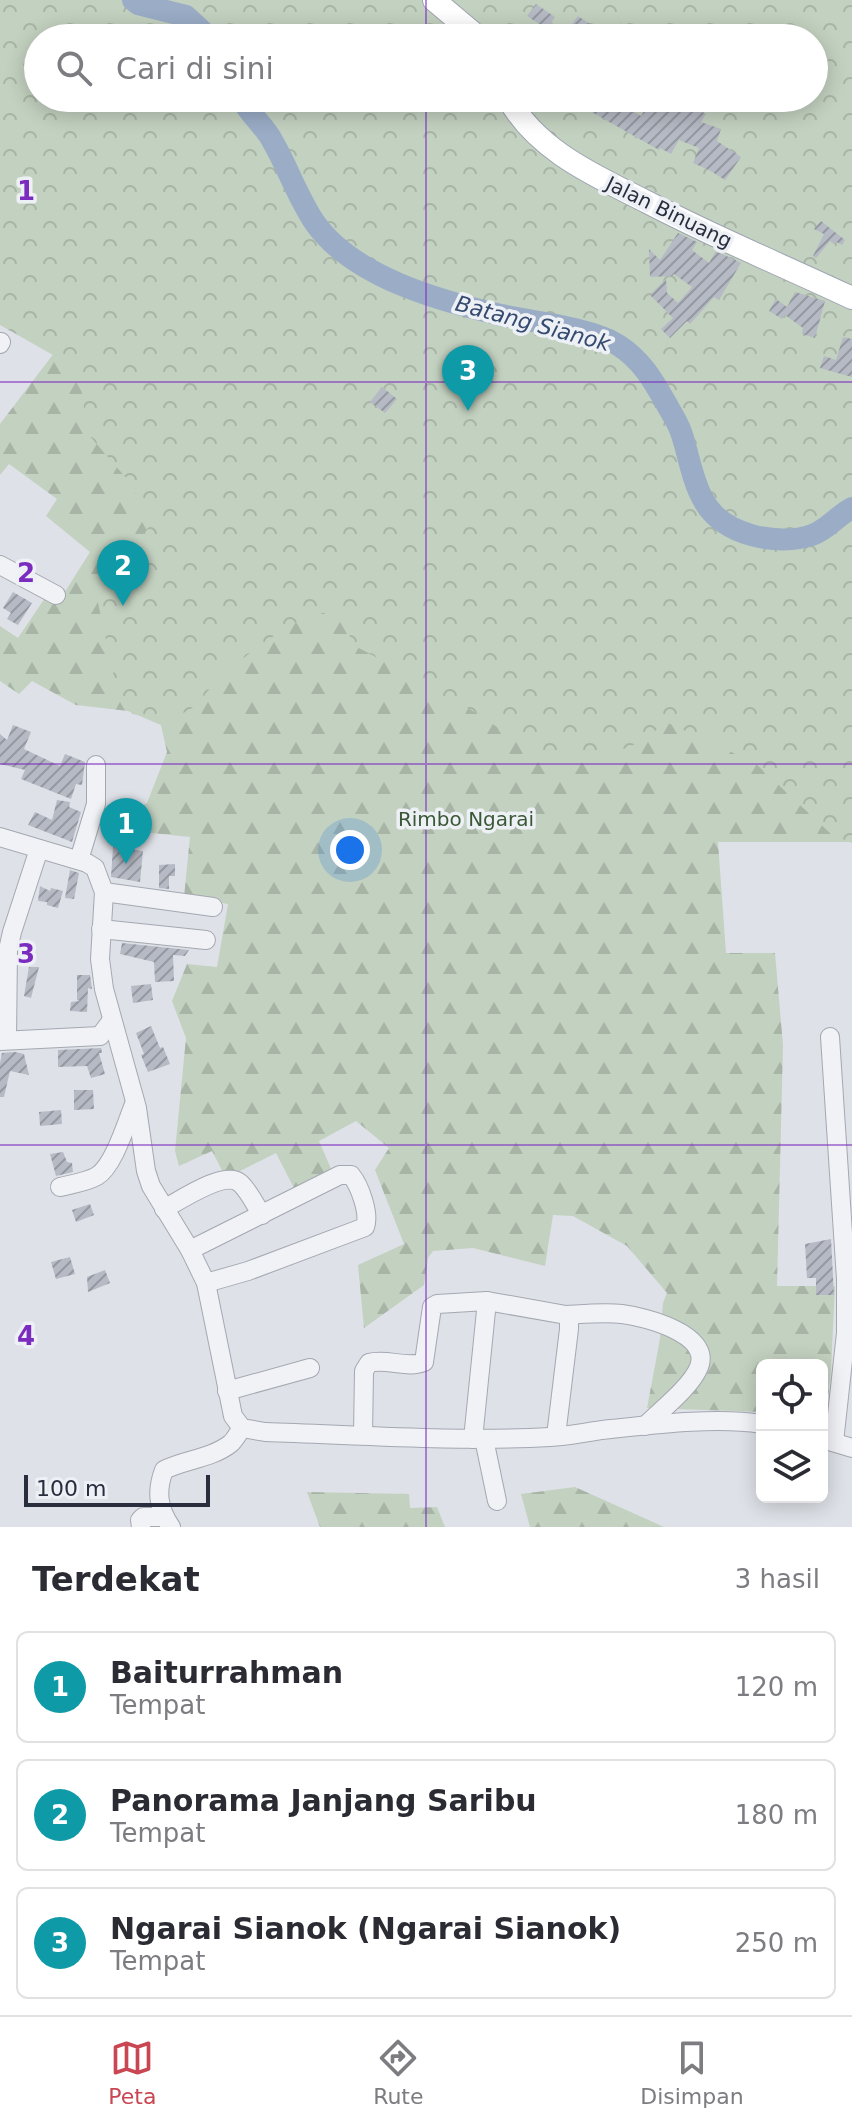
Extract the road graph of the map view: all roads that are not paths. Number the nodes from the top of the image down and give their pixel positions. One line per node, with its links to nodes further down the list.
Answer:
1 (434, 0): 2 (main road)
2 (462, 24)
3 (516, 112): 4 (main road, Jalan Binuang)
4 (852, 298)
5 (0, 565): 6 (street)
6 (56, 595)
7 (96, 765): 10 (street)
8 (0, 837): 9 (street)
9 (39, 849): 10 (street); 17 (street)
10 (79, 860): 11 (street)
11 (104, 892): 12 (street); 13 (street)
12 (213, 907)
13 (101, 929): 14 (street); 15 (street)
14 (206, 940)
15 (109, 1031): 17 (street); 18 (street)
16 (830, 1037): 19 (street)
17 (4, 1041)
18 (135, 1102): 20 (street); 21 (street)
19 (845, 1155): 23 (street)
20 (60, 1187)
21 (164, 1209): 22 (street); 24 (street)
22 (262, 1215): 24 (street); 25 (street)
23 (848, 1216): 36 (street)
24 (190, 1250): 25 (street)
25 (206, 1283): 29 (street)
26 (487, 1301): 27 (street); 33 (street); 35 (street)
27 (566, 1315): 31 (street); 34 (street)
28 (310, 1368): 29 (street)
29 (227, 1391): 32 (street)
30 (756, 1423): 31 (street)
31 (645, 1426): 34 (street)
32 (242, 1428): 33 (street); 38 (street)
33 (363, 1435): 35 (street)
34 (556, 1436): 35 (street)
35 (479, 1439): 37 (street)
36 (836, 1443)
37 (497, 1501)
38 (167, 1522): 39 (street)
39 (141, 1527)

